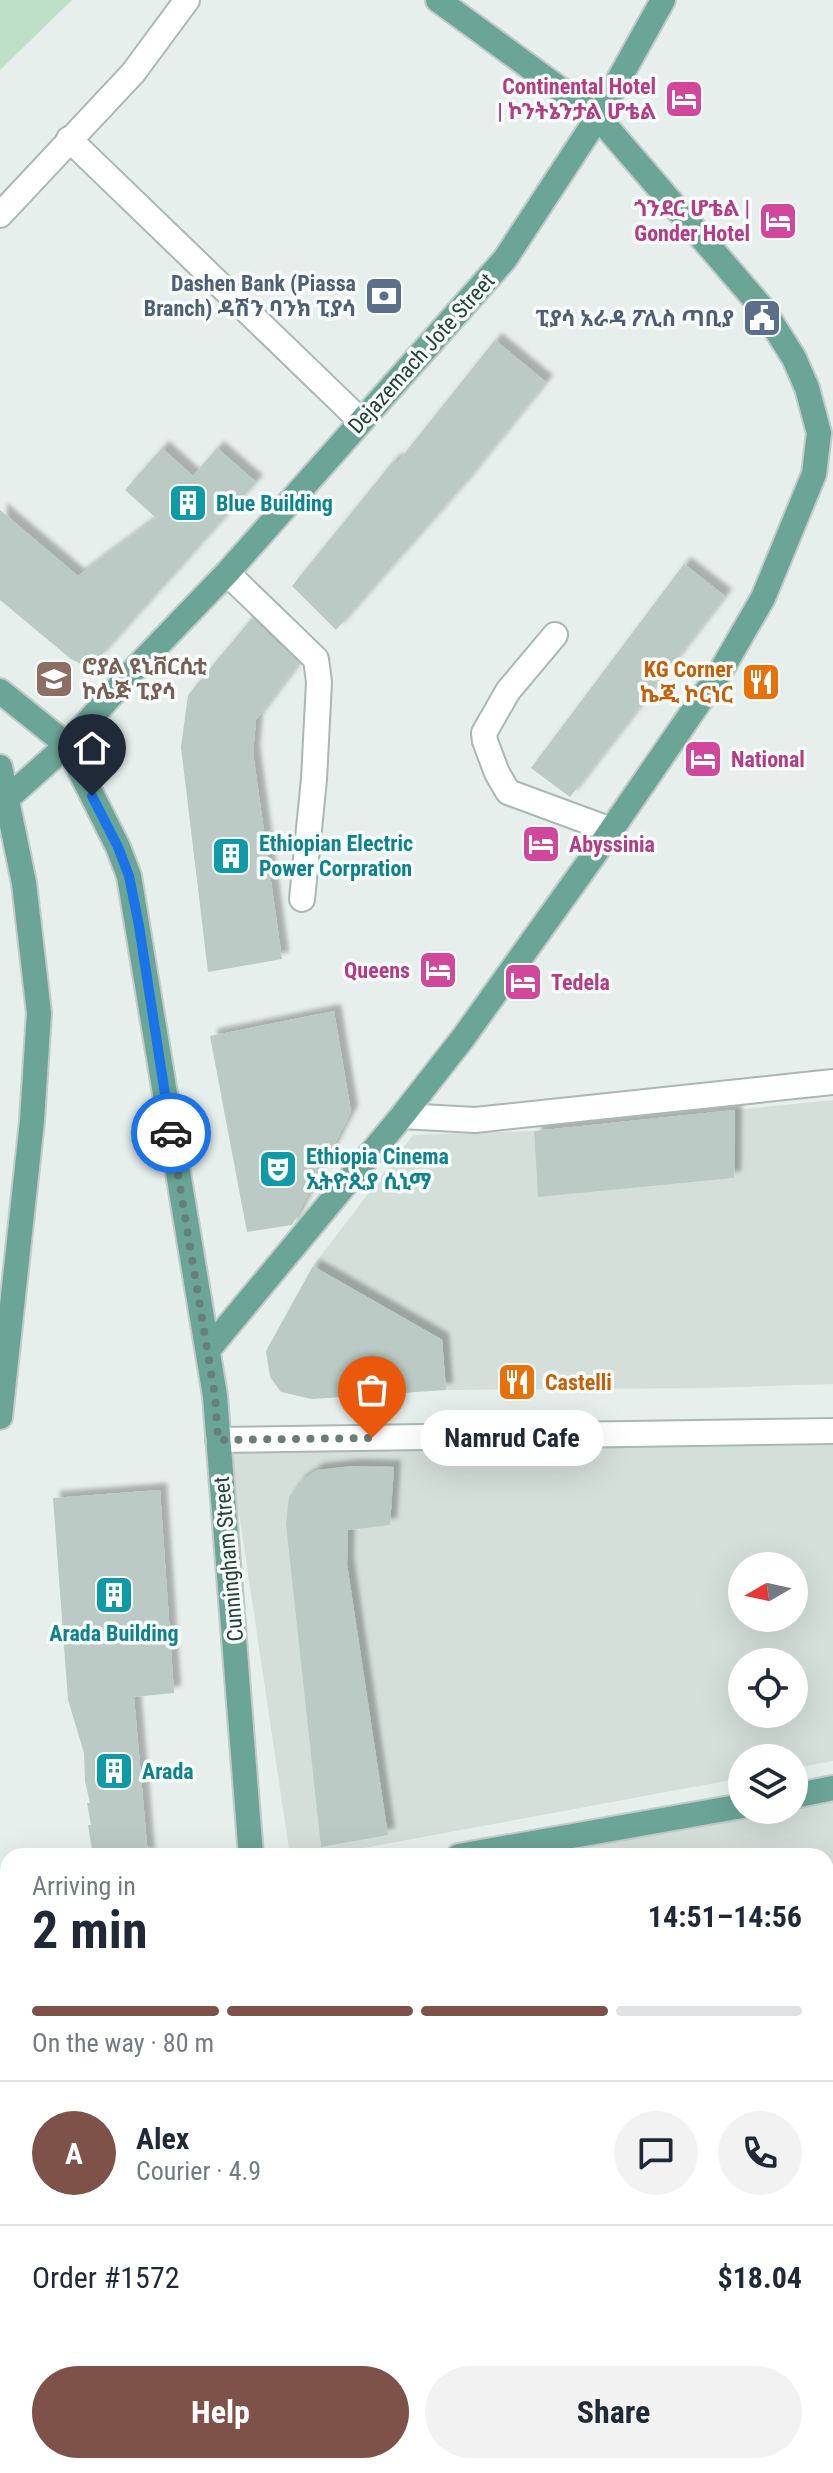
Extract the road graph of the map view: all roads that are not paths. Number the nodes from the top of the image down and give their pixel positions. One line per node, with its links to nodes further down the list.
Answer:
1 (187, 0): 5 (street)
2 (438, 0): 4 (main road)
3 (663, 0): 4 (main road, Dejazemach Jote Street)
4 (598, 117): 7 (main road, Dejazemach Jote Street); 8 (main road)
5 (69, 139): 6 (street); 7 (street)
6 (0, 215)
7 (361, 421): 10 (main road, Dejazemach Jote Street)
8 (826, 424): 9 (main road)
9 (823, 474): 16 (main road)
10 (227, 573): 13 (main road, Dejazemach Jote Street); 17 (street)
11 (555, 635): 16 (street)
12 (0, 691): 13 (main road, Cunningham Street)
13 (67, 745): 15 (main road, Dejazemach Jote Street); 20 (main road, Cunningham Street)
14 (0, 767): 15 (main road)
15 (3, 803): 21 (main road)
16 (611, 830): 19 (main road)
17 (302, 899)
18 (833, 1082): 19 (street)
19 (402, 1116): 20 (main road)
20 (208, 1350): 23 (main road, Cunningham Street)
21 (0, 1417)
22 (833, 1431): 23 (street)
23 (218, 1440): 27 (main road, Cunningham Street)
24 (833, 1788): 25 (main road)
25 (808, 1793)
26 (728, 1808): 28 (main road)
27 (250, 1848)
28 (504, 1848)

